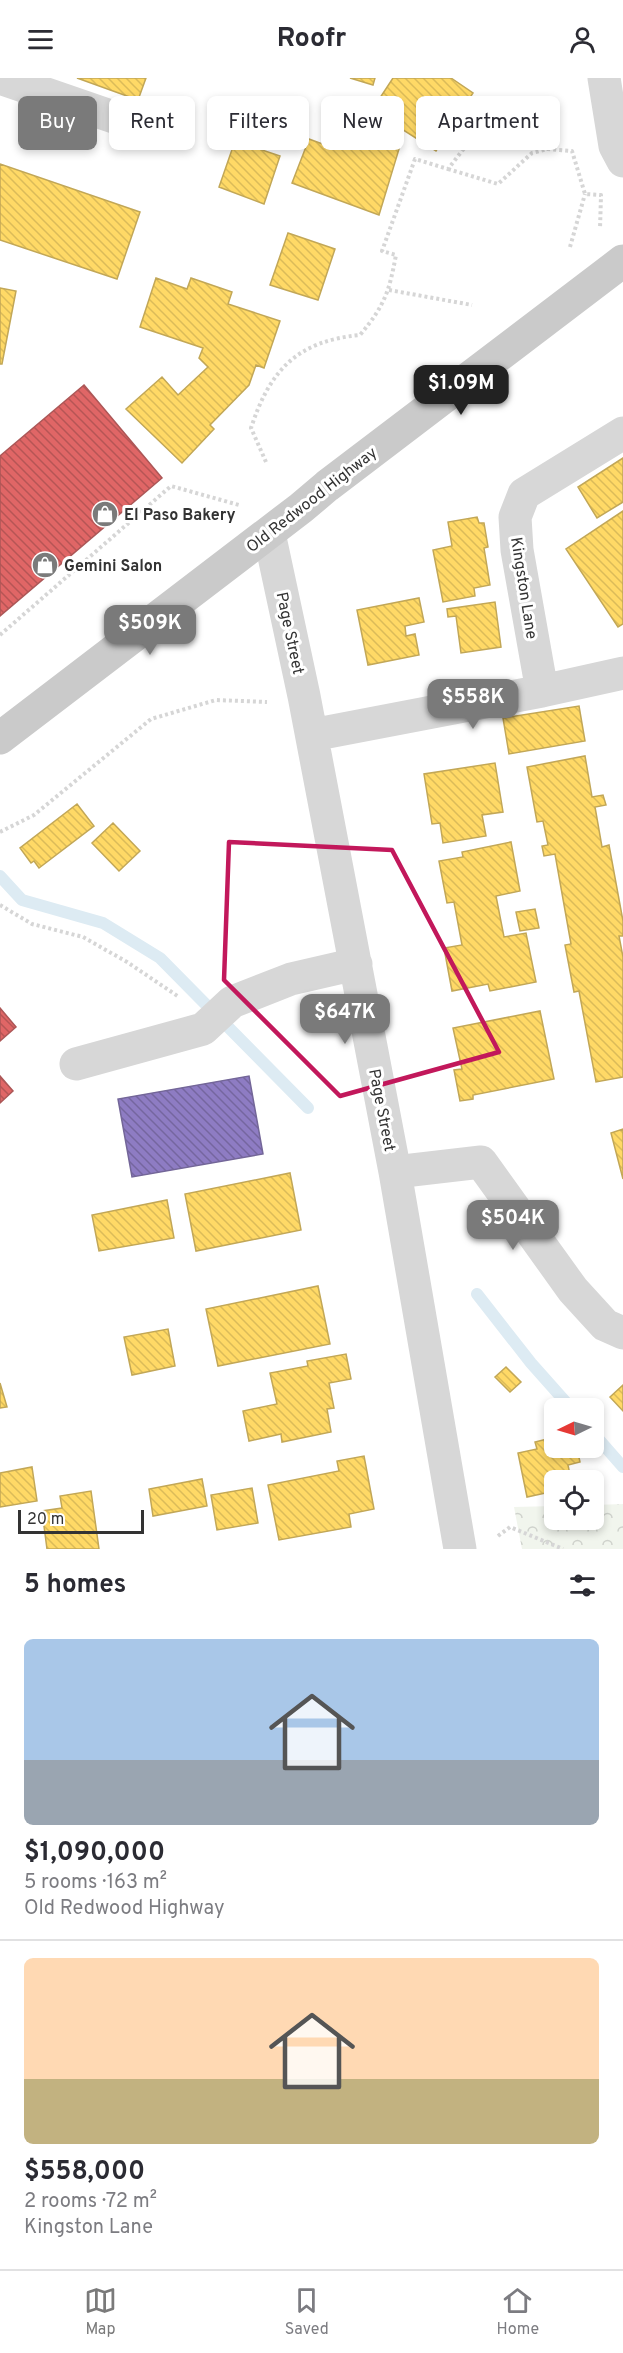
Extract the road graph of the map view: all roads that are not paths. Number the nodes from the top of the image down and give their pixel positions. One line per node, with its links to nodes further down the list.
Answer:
1 (0, 78): 3 (street)
2 (604, 78): 4 (street)
3 (109, 115)
4 (623, 161)
5 (623, 261): 7 (main road, Old Redwood Highway)
6 (623, 433): 9 (street, Kingston Lane)
7 (269, 532): 10 (street, Page Street); 11 (main road, Old Redwood Highway)
8 (623, 672): 9 (street)
9 (542, 691): 10 (street)
10 (312, 735): 12 (street, Page Street)
11 (0, 738)
12 (356, 964): 13 (street); 14 (street, Page Street)
13 (76, 1064)
14 (395, 1173): 15 (street); 16 (street, Page Street)
15 (623, 1334)
16 (460, 1549)

